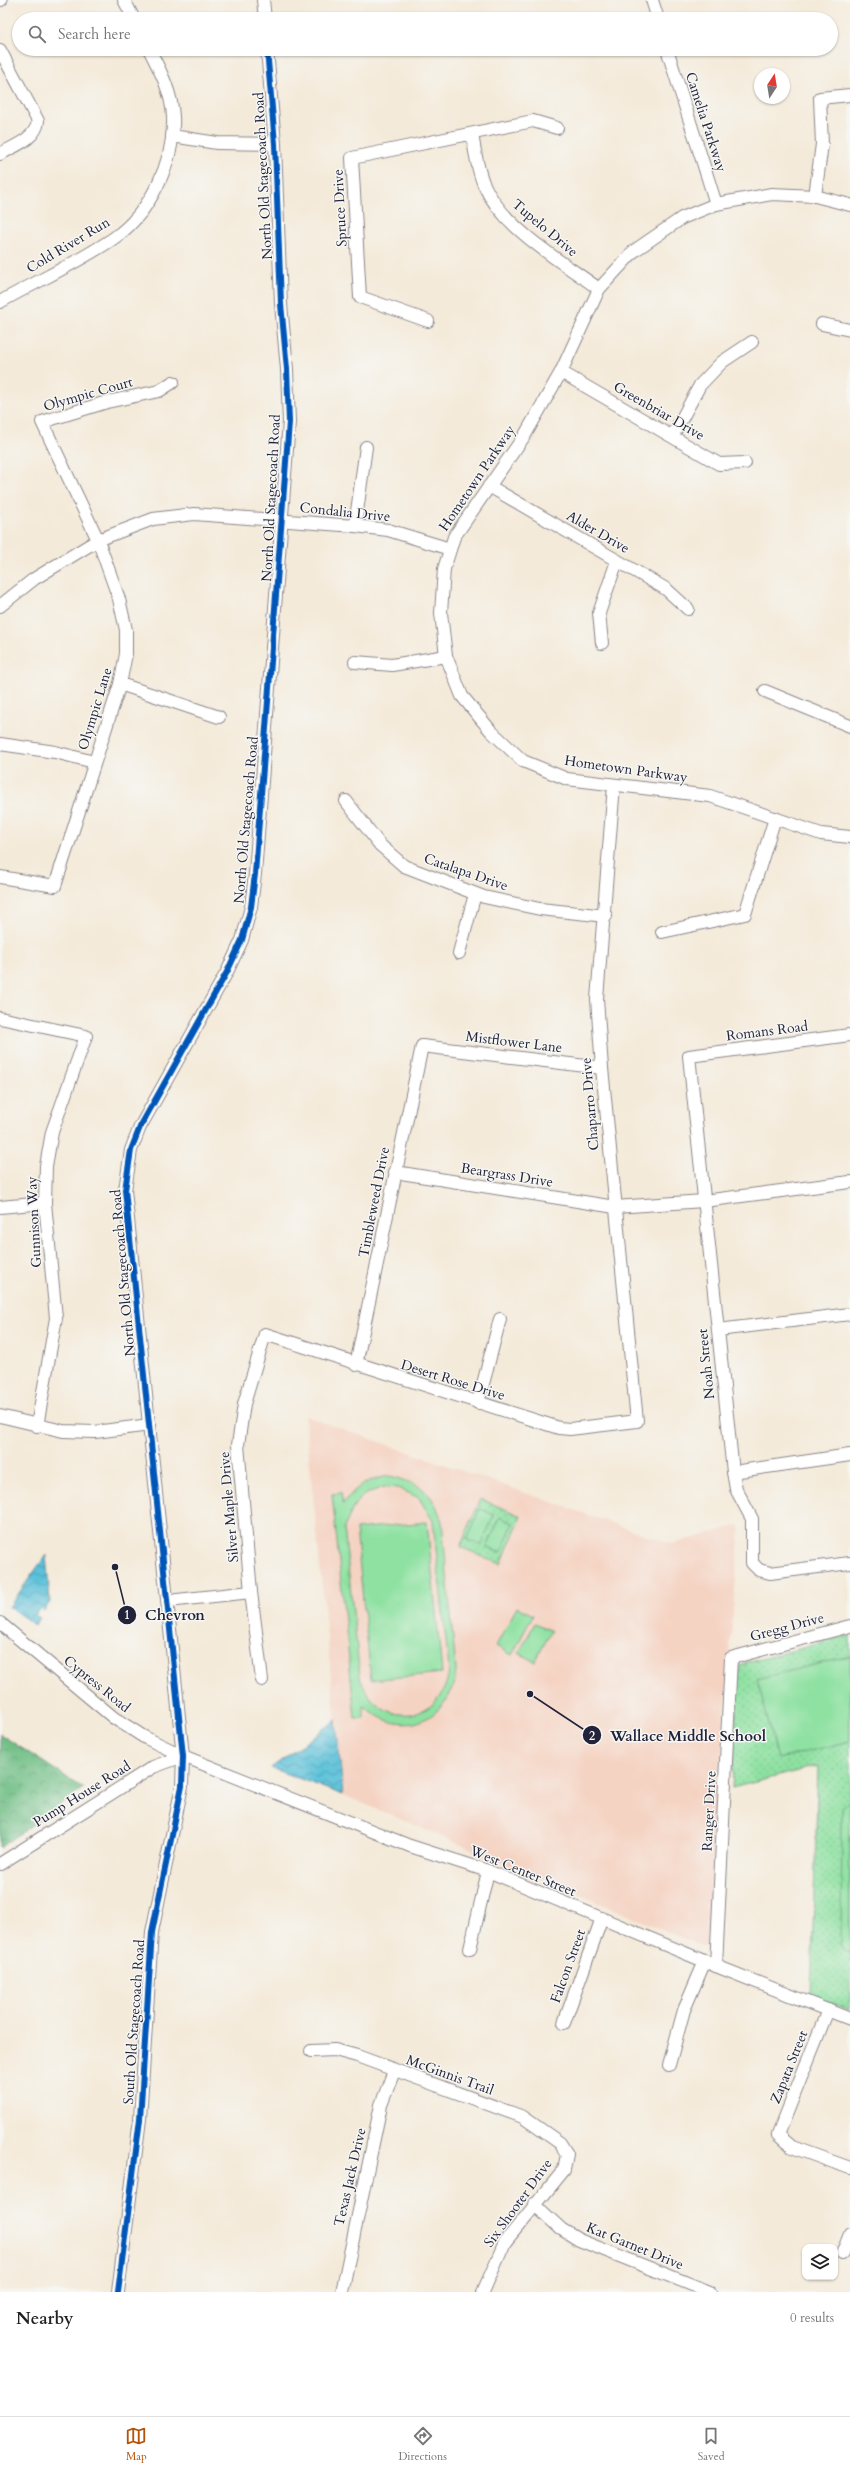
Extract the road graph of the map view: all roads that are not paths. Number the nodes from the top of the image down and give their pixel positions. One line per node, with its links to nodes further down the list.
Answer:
1 (124, 0): 4 (street)
2 (263, 0): 5 (street)
3 (652, 0): 6 (street)
4 (130, 12)
5 (264, 12)
6 (656, 12)
7 (0, 50): 16 (street)
8 (152, 56): 14 (street, Cold River Run)
9 (268, 56): 15 (street, North Old Stagecoach Road)
10 (669, 56): 18 (street, Camelia Parkway)
11 (850, 95): 17 (street)
12 (557, 128): 13 (street, Spruce Drive)
13 (472, 134): 20 (street, Tupelo Drive); 22 (street, Spruce Drive)
14 (172, 136): 15 (street); 21 (street, Cold River Run)
15 (275, 144): 32 (street, North Old Stagecoach Road)
16 (0, 154)
17 (815, 196): 18 (street, Hometown Parkway); 19 (street, Hometown Parkway)
18 (716, 204): 20 (street, Hometown Parkway)
19 (850, 205)
20 (599, 289): 26 (street, Hometown Parkway)
21 (0, 302)
22 (428, 321)
23 (822, 324): 24 (street)
24 (850, 330)
25 (752, 342): 28 (street)
26 (561, 372): 28 (street, Greenbriar Drive); 31 (street, Hometown Parkway)
27 (173, 382): 34 (street, Olympic Court)
28 (673, 435): 30 (street, Greenbriar Drive)
29 (366, 447): 33 (street)
30 (745, 463)
31 (489, 486): 35 (street, Hometown Parkway); 36 (street, Alder Drive)
32 (283, 520): 33 (street, Condalia Drive); 34 (street, Condalia Drive); 76 (street, North Old Stagecoach Road)
33 (355, 526): 35 (street, Condalia Drive)
34 (98, 540): 37 (street, Condalia Drive); 42 (street, Olympic Lane)
35 (450, 550): 40 (street, Hometown Parkway)
36 (617, 561): 38 (street, Alder Drive); 39 (street)
37 (0, 606)
38 (688, 609)
39 (602, 643)
40 (446, 656): 41 (street); 48 (street, Hometown Parkway)
41 (355, 662)
42 (120, 684): 44 (street); 47 (street, Olympic Lane)
43 (765, 691): 45 (street)
44 (218, 717)
45 (850, 726)
46 (0, 744): 47 (street)
47 (94, 762): 52 (street, Olympic Lane)
48 (614, 785): 50 (street, Hometown Parkway); 54 (street, Chaparro Drive)
49 (346, 801): 53 (street, Catalapa Drive)
50 (775, 818): 51 (street, Hometown Parkway); 55 (street)
51 (850, 837)
52 (0, 876)
53 (475, 894): 54 (street, Catalapa Drive); 56 (street)
54 (606, 916): 61 (street, Chaparro Drive)
55 (662, 932)
56 (459, 953)
57 (0, 1018): 65 (street, Gunnison Way)
58 (850, 1036): 60 (street, Romans Road)
59 (422, 1046): 61 (street, Mistflower Lane); 62 (street, Timbleweed Drive)
60 (689, 1056): 64 (street, Noah Street)
61 (602, 1068): 66 (street, Chaparro Drive)
62 (395, 1172): 66 (street, Beargrass Drive); 72 (street, Timbleweed Drive)
63 (850, 1182): 64 (street)
64 (704, 1201): 66 (street, Beargrass Drive); 70 (street, Noah Street)
65 (45, 1203): 67 (street); 77 (street, Gunnison Way)
66 (615, 1206): 75 (street, Chaparro Drive)
67 (0, 1207)
68 (850, 1314): 70 (street)
69 (500, 1319): 73 (street)
70 (718, 1330): 79 (street, Noah Street)
71 (265, 1334): 72 (street, Desert Rose Drive); 81 (street, Silver Maple Drive)
72 (356, 1365): 73 (street, Desert Rose Drive)
73 (478, 1403): 75 (street, Desert Rose Drive)
74 (0, 1416): 77 (street)
75 (637, 1421)
76 (150, 1425): 77 (street); 82 (street, North Old Stagecoach Road)
77 (37, 1426)
78 (850, 1455): 79 (street)
79 (733, 1472): 80 (street, Noah Street)
80 (850, 1563)
81 (251, 1592): 82 (street); 86 (street, Silver Maple Drive)
82 (168, 1601): 87 (street, North Old Stagecoach Road)
83 (0, 1623): 87 (street, Cypress Road)
84 (850, 1626): 85 (street, Gregg Drive)
85 (731, 1658): 92 (street, Ranger Drive)
86 (262, 1680)
87 (183, 1756): 88 (street, Pump House Road); 89 (street, West Center Street); 105 (street, South Old Stagecoach Road)
88 (0, 1864)
89 (488, 1871): 90 (street, West Center Street); 91 (street)
90 (602, 1918): 92 (street, West Center Street); 95 (street, Falcon Street)
91 (470, 1949)
92 (710, 1964): 93 (street, West Center Street); 97 (street)
93 (828, 2010): 94 (street, West Center Street); 100 (street, Zapata Street)
94 (850, 2019)
95 (564, 2023)
96 (310, 2051): 98 (street, McGinnis Trail)
97 (669, 2064)
98 (394, 2071): 99 (street, McGinnis Trail); 106 (street, Texas Jack Drive)
99 (567, 2154): 101 (street, Six Shooter Drive)
100 (850, 2168)
101 (534, 2204): 104 (street, Kat Garnet Drive); 107 (street, Six Shooter Drive)
102 (850, 2234): 103 (street)
103 (842, 2254)
104 (691, 2289): 108 (street, Kat Garnet Drive)
105 (118, 2292)
106 (342, 2292)
107 (483, 2292)
108 (710, 2292)

